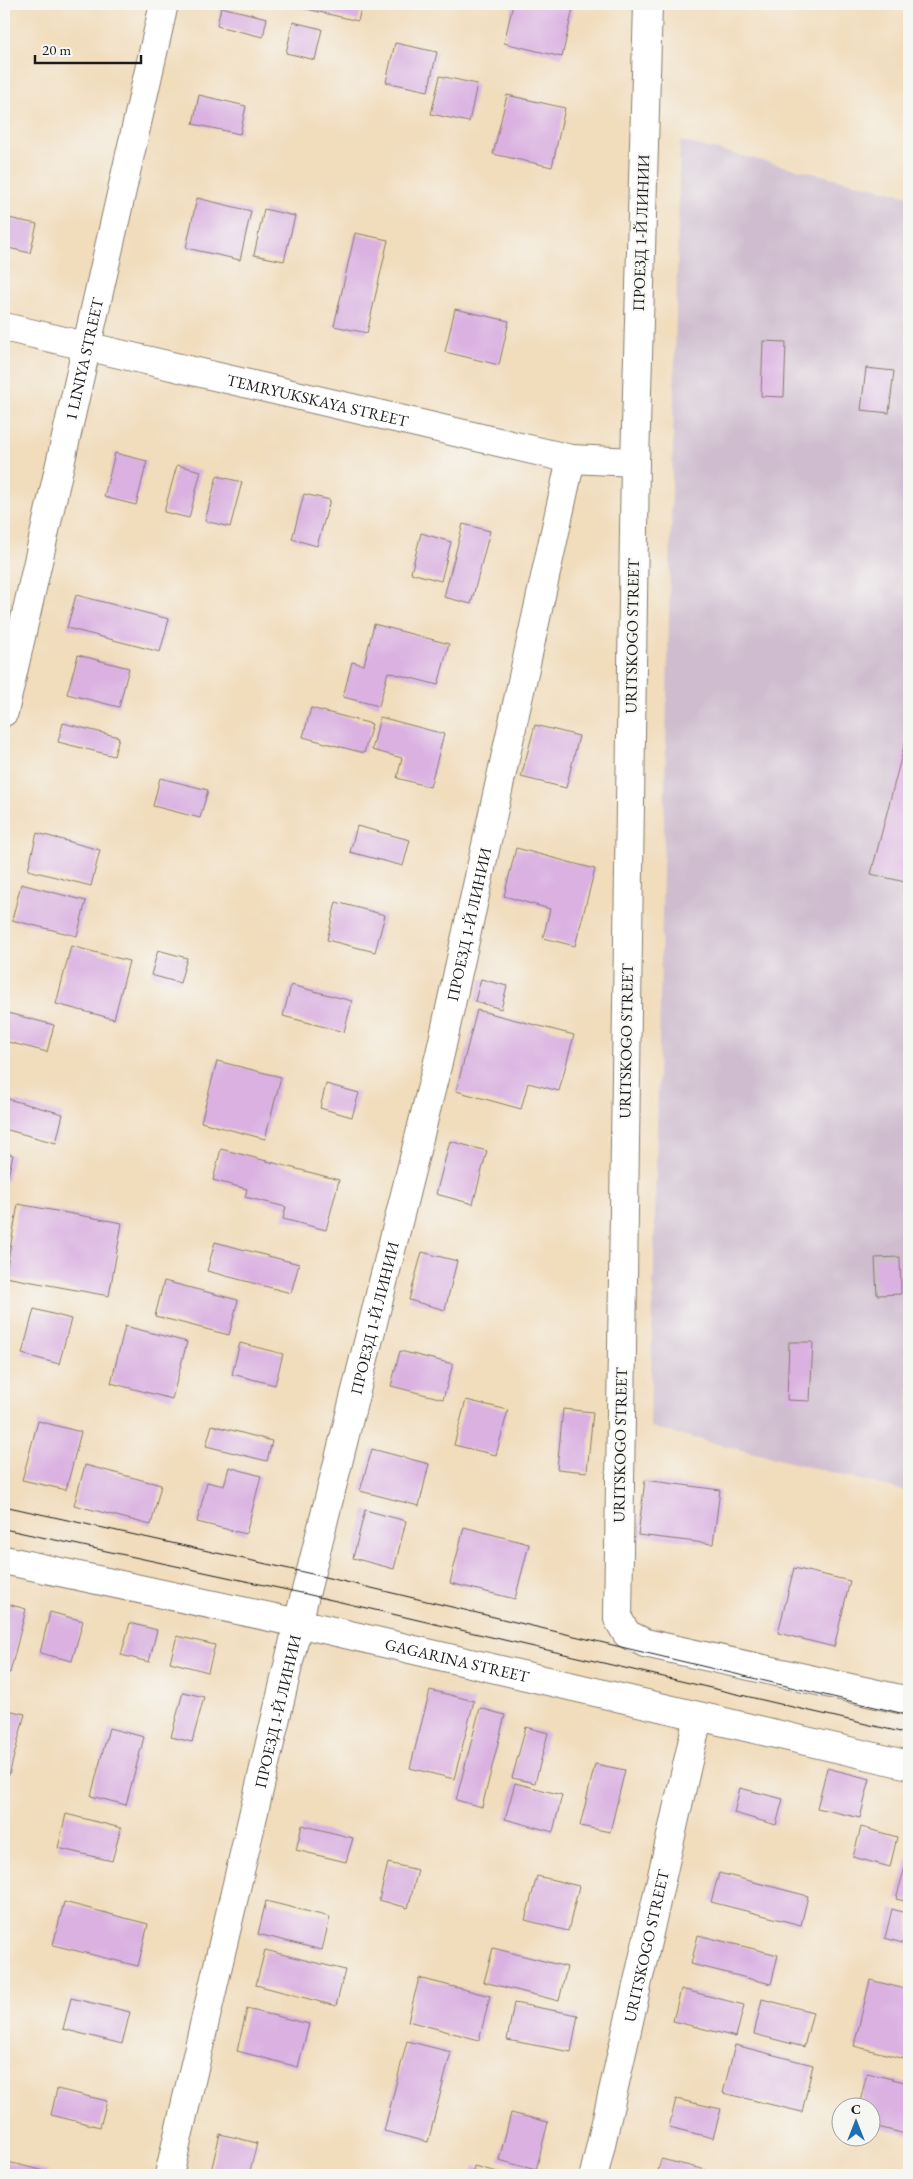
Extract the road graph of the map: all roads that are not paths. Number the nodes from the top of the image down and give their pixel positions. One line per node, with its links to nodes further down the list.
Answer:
1 (164, 4): 4 (street, 1 LINIYA STREET)
2 (648, 4): 6 (street, ПРОЕЗД 1-Й ЛИНИИ)
3 (4, 327): 4 (street, TEMRYUKSKAYA STREET)
4 (86, 346): 5 (street, TEMRYUKSKAYA STREET); 7 (street, 1 LINIYA STREET)
5 (571, 459): 6 (street, TEMRYUKSKAYA STREET); 9 (street, ПРОЕЗД 1-Й ЛИНИИ)
6 (635, 462): 10 (street, URITSKOGO STREET)
7 (4, 712)
8 (4, 1560): 9 (street, GAGARINA STREET)
9 (298, 1624): 11 (street, GAGARINA STREET); 13 (street, ПРОЕЗД 1-Й ЛИНИИ)
10 (909, 1701)
11 (698, 1717): 12 (street, GAGARINA STREET); 14 (street, URITSKOGO STREET)
12 (909, 1765)
13 (169, 2175)
14 (594, 2175)

